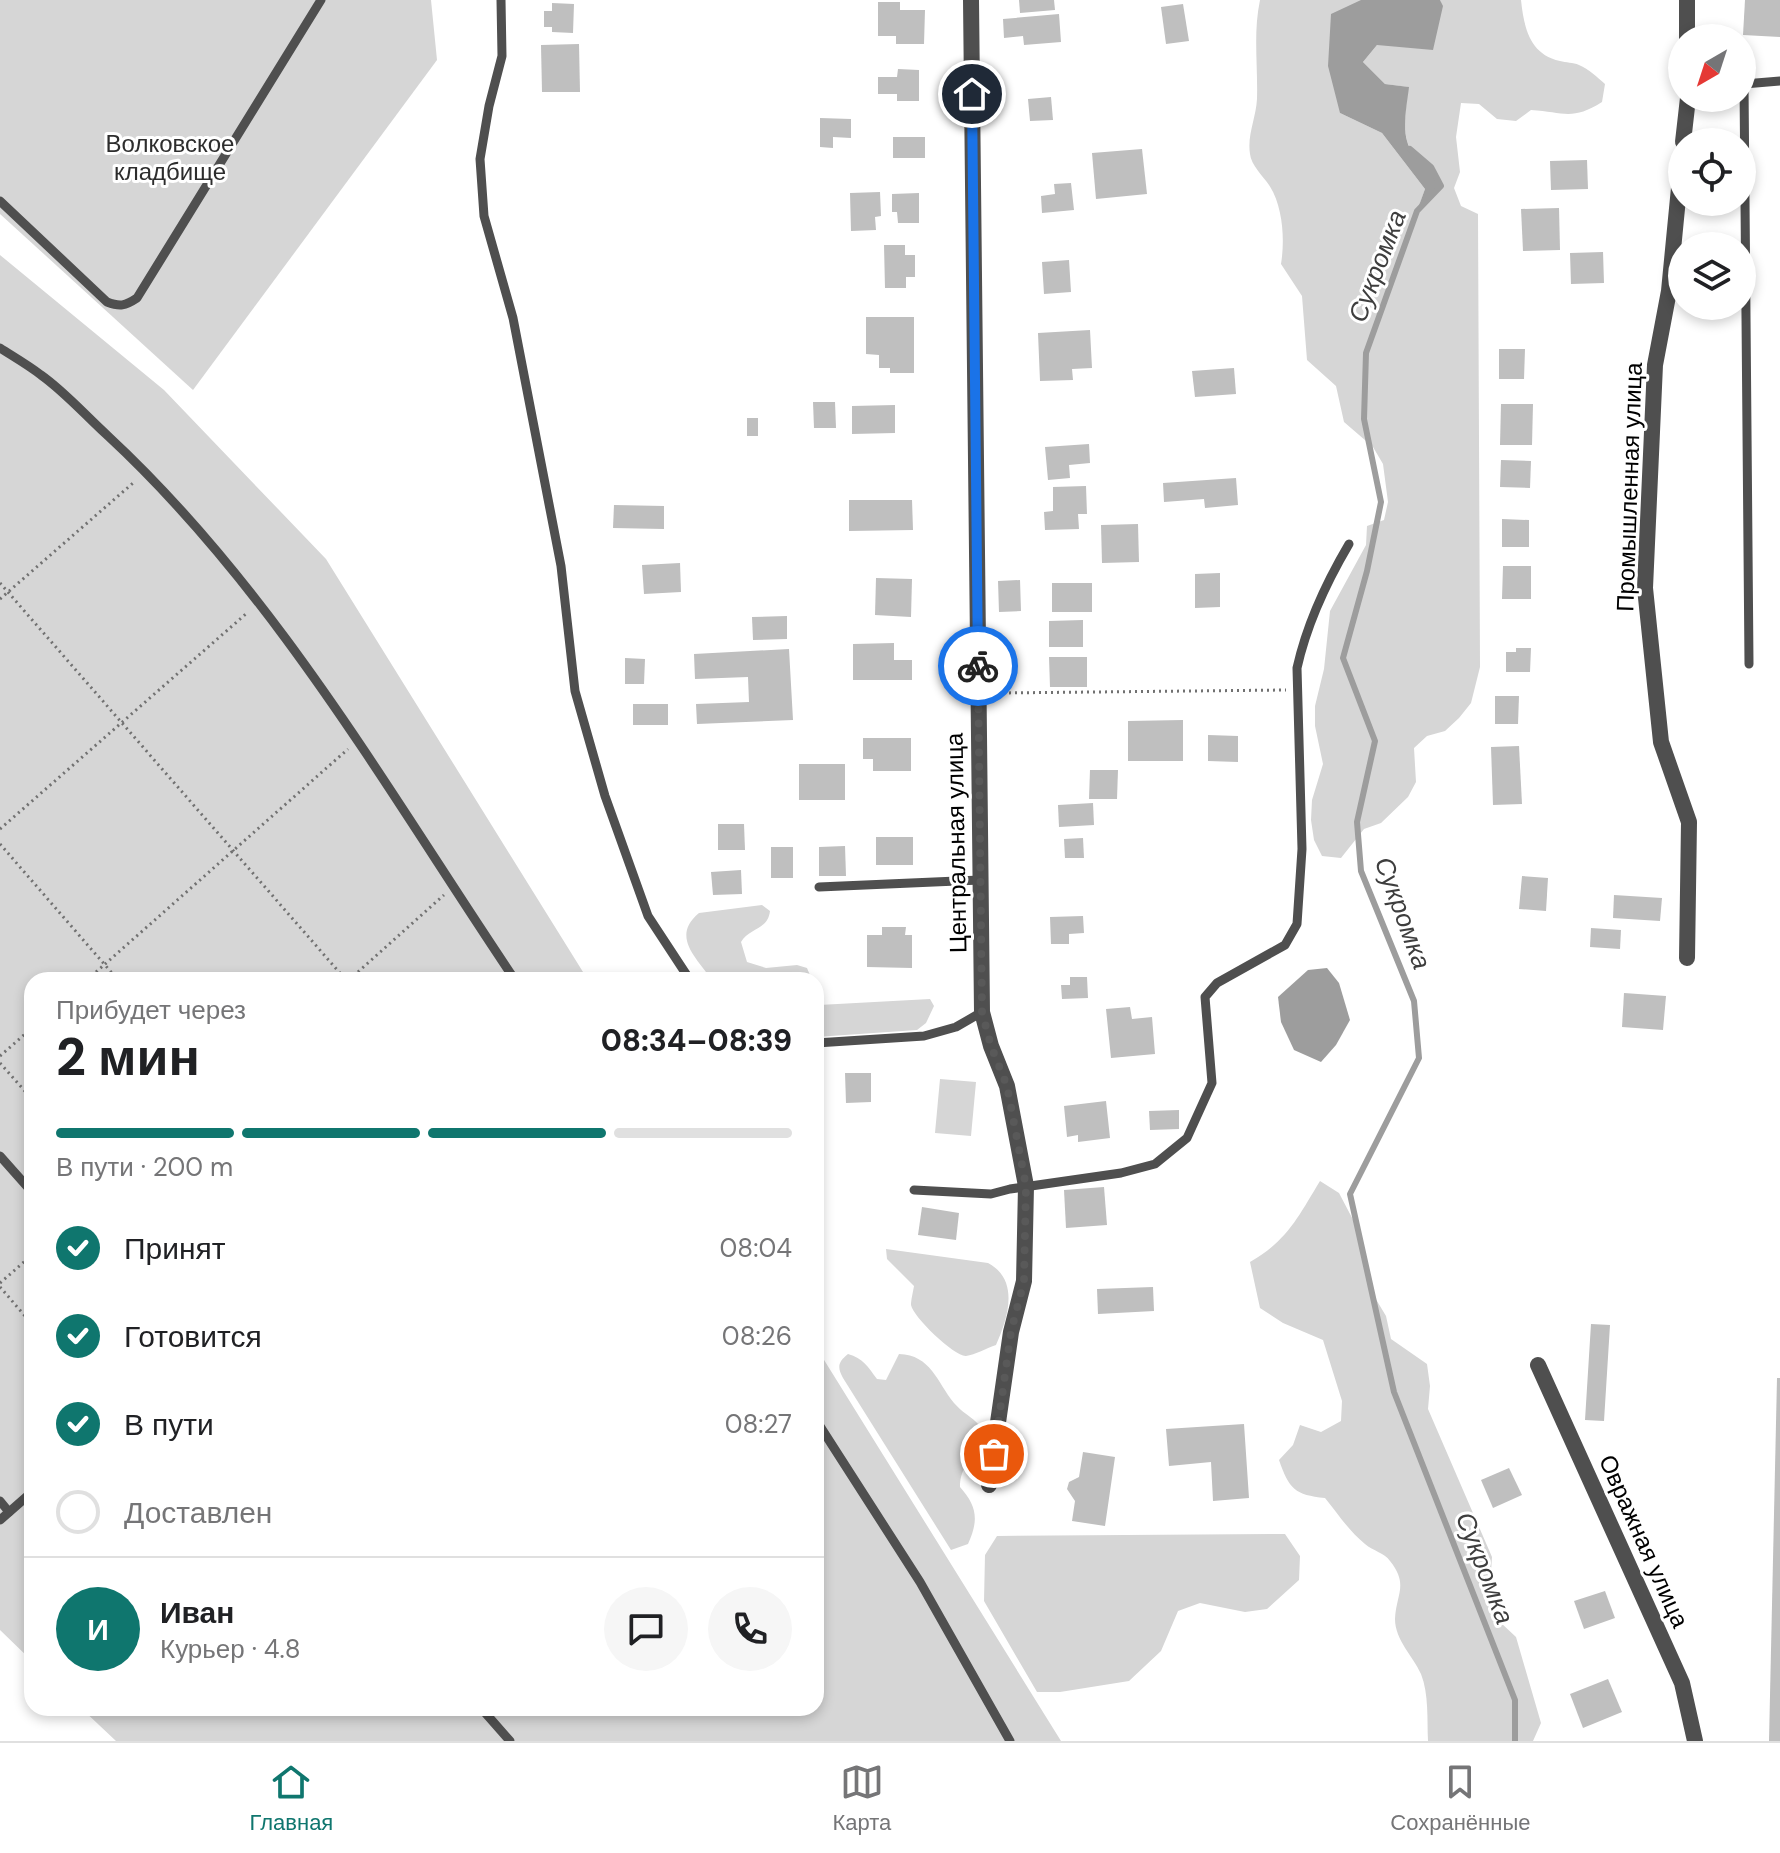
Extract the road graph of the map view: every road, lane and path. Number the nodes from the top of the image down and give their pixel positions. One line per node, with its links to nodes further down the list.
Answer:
1 (321, 0): 7 (lane)
2 (501, 0): 34 (lane)
3 (971, 0): 18 (street, Центральная улица)
4 (1687, 0): 5 (street)
5 (1687, 24)
6 (1780, 81): 16 (lane)
7 (0, 201)
8 (1676, 216): 27 (street, Промышленная улица)
9 (0, 348): 10 (lane)
10 (146, 471): 13 (path); 15 (lane)
11 (1349, 544): 17 (lane)
12 (0, 583): 13 (path)
13 (8, 592): 14 (path); 19 (path)
14 (0, 599)
15 (260, 602): 19 (path); 20 (lane)
16 (1749, 664)
17 (1298, 689): 18 (path); 43 (lane)
18 (978, 693): 24 (street, Центральная улица)
19 (122, 723): 21 (path); 23 (path)
20 (357, 741): 23 (path); 26 (lane)
21 (0, 829)
22 (0, 844): 28 (path)
23 (234, 851): 28 (path); 31 (path)
24 (980, 880): 25 (lane); 35 (street, Центральная улица)
25 (819, 887)
26 (453, 888): 32 (path); 33 (lane)
27 (1687, 958)
28 (105, 965): 29 (path); 30 (path)
29 (97, 972)
30 (111, 972)
31 (340, 972)
32 (356, 972)
33 (510, 972)
34 (685, 972)
35 (982, 1012): 37 (lane); 43 (street, Центральная улица)
36 (24, 1035): 38 (path)
37 (824, 1042)
38 (0, 1056)
39 (0, 1063): 40 (path)
40 (24, 1090)
41 (0, 1156): 42 (lane)
42 (24, 1183)
43 (1026, 1186): 44 (lane); 50 (street, Центральная улица)
44 (914, 1190)
45 (24, 1262): 46 (path)
46 (0, 1285): 47 (path)
47 (24, 1314)
48 (1538, 1365): 58 (street, Овражная улица)
49 (824, 1432): 57 (lane)
50 (989, 1485)
51 (24, 1499): 53 (lane)
52 (0, 1501): 53 (lane)
53 (9, 1512): 54 (lane)
54 (0, 1520)
55 (488, 1716): 56 (lane)
56 (510, 1741)
57 (1010, 1741)
58 (1695, 1741)

